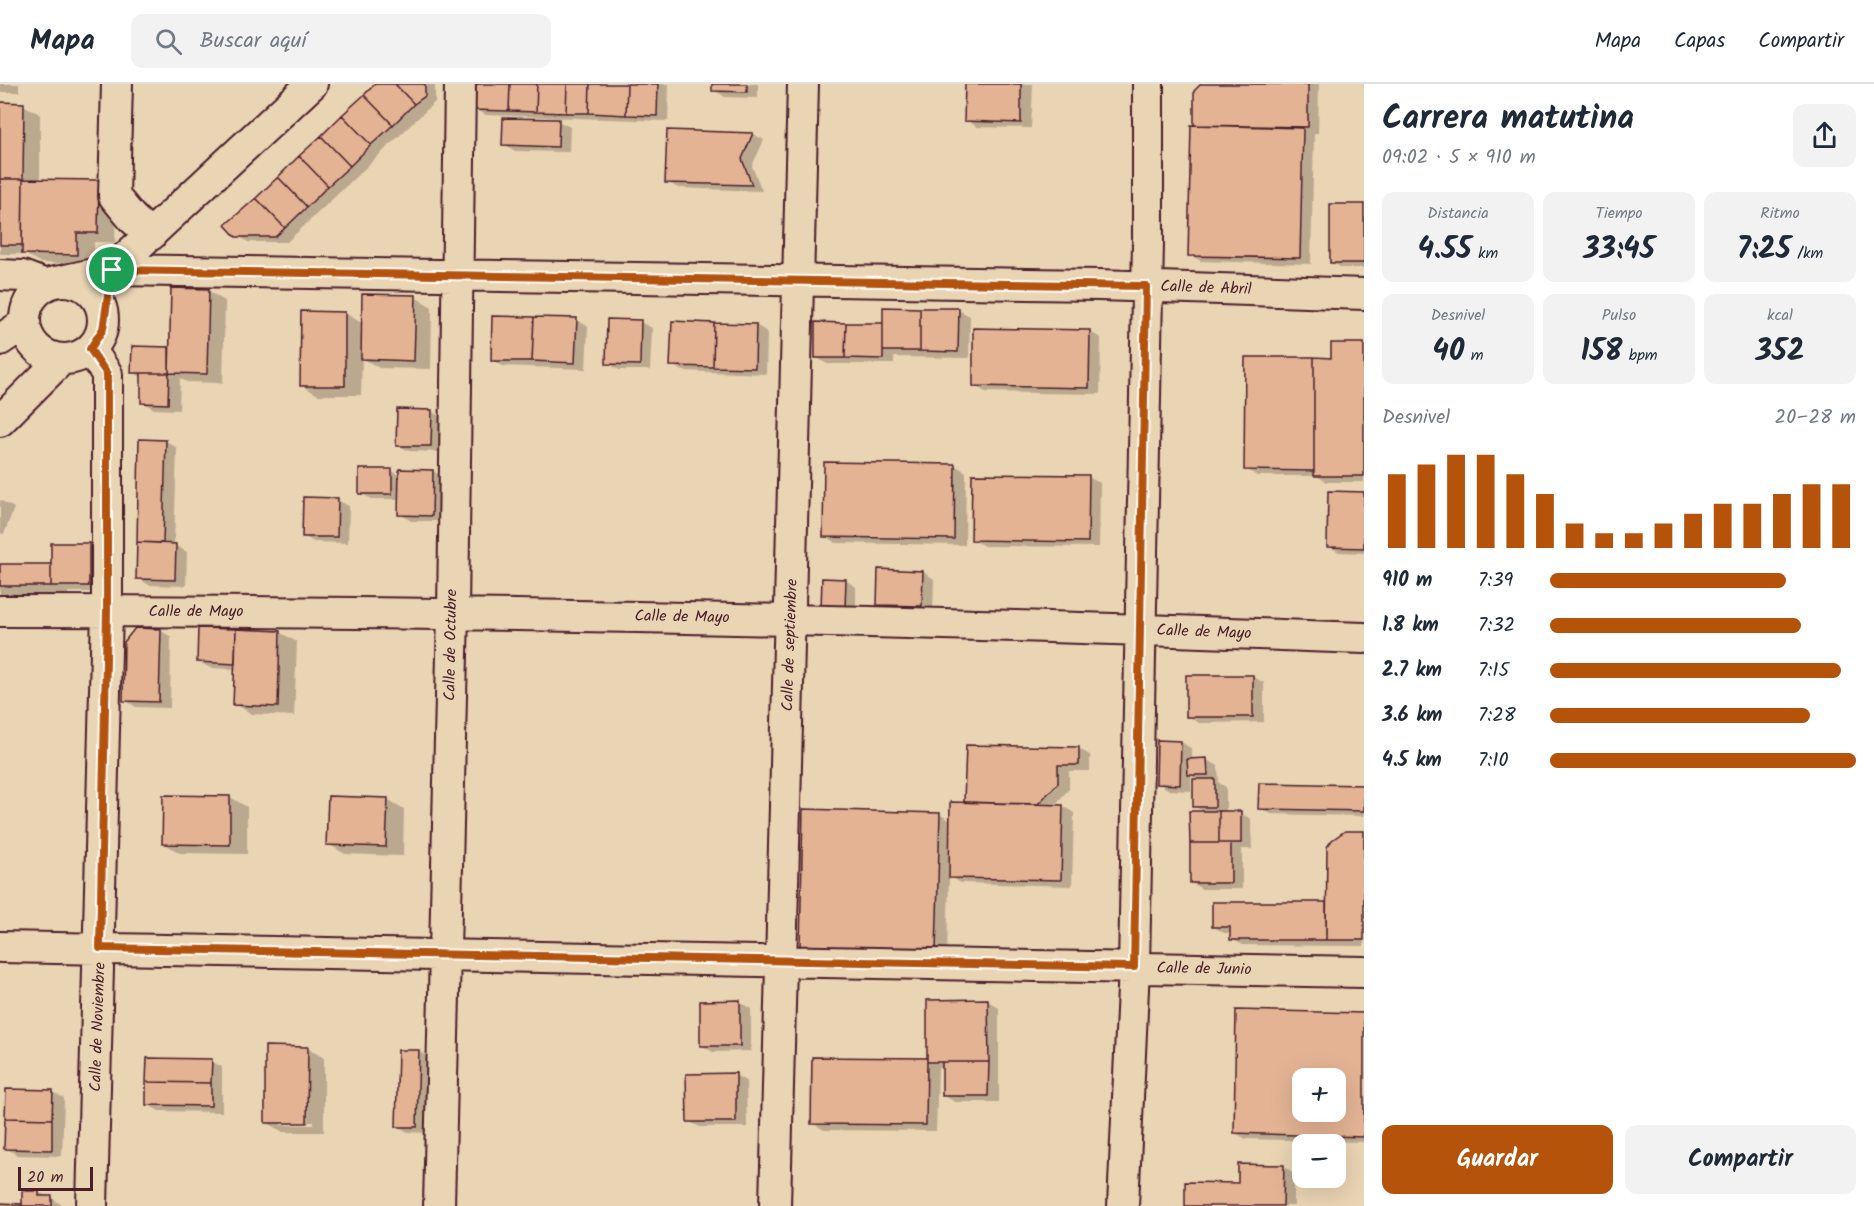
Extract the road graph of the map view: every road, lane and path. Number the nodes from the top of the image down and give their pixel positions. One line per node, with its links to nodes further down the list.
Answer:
1 (117, 84): 6 (street)
2 (312, 84): 6 (street)
3 (460, 84): 9 (street, Calle de Octubre)
4 (803, 84): 10 (street, Calle de septiembre)
5 (1148, 84): 12 (street)
6 (151, 235): 7 (street)
7 (112, 270): 9 (street, Calle de Abril); 11 (street, Calle de Abril); 14 (street)
8 (0, 275): 11 (street)
9 (456, 278): 10 (street, Calle de Abril); 22 (street, Calle de Octubre)
10 (799, 280): 12 (street, Calle de Abril); 23 (street, Calle de septiembre)
11 (54, 283): 14 (street); 15 (street)
12 (1146, 286): 13 (street, Calle de Abril); 24 (street)
13 (1364, 294)
14 (104, 317): 17 (street)
15 (25, 323): 16 (street); 18 (street)
16 (0, 340)
17 (90, 349): 18 (street); 21 (street, Calle de Noviembre)
18 (62, 359): 19 (street)
19 (0, 421)
20 (0, 611): 21 (street, Calle de Mayo)
21 (107, 611): 22 (street, Calle de Mayo); 27 (street, Calle de Noviembre)
22 (453, 612): 23 (street, Calle de Mayo); 28 (street, Calle de Octubre)
23 (792, 620): 24 (street, Calle de Mayo); 29 (street, Calle de septiembre)
24 (1139, 629): 25 (street, Calle de Mayo); 30 (street)
25 (1364, 638)
26 (0, 947): 27 (street, Calle de Junio)
27 (100, 948): 28 (street, Calle de Junio); 32 (street, Calle de Noviembre)
28 (443, 955): 29 (street, Calle de Junio); 33 (street, Calle de Octubre)
29 (782, 959): 30 (street, Calle de Junio); 34 (street, Calle de septiembre)
30 (1134, 967): 31 (street, Calle de Junio); 35 (street)
31 (1364, 972)
32 (92, 1206)
33 (439, 1206)
34 (775, 1206)
35 (1123, 1206)

